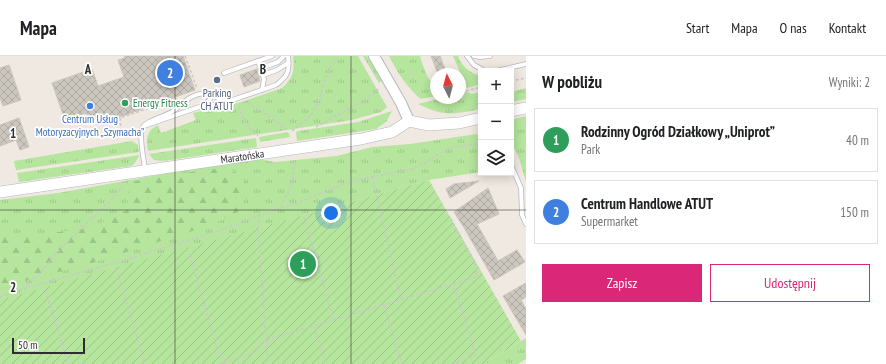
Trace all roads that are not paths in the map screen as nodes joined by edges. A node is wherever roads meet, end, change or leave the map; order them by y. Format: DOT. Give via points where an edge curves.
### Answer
graph roads {
  1 [pos="272,56"];
  2 [pos="284,56"];
  3 [pos="288,56"];
  4 [pos="374,56"];
  5 [pos="467,56"];
  6 [pos="474,56"];
  7 [pos="490,56"];
  8 [pos="258,61"];
  9 [pos="288,63"];
  10 [pos="526,64"];
  11 [pos="261,68"];
  12 [pos="480,68"];
  13 [pos="509,68"];
  14 [pos="224,73"];
  15 [pos="263,75"];
  16 [pos="262,90"];
  17 [pos="211,93"];
  18 [pos="226,101"];
  19 [pos="205,105"];
  20 [pos="526,108"];
  21 [pos="514,110"];
  22 [pos="478,119"];
  23 [pos="409,121"];
  24 [pos="144,126"];
  25 [pos="146,170"];
  26 [pos="514,172"];
  27 [pos="0,192"];
  28 [pos="526,224"];
  1 -- 8 [label="lane"];
  2 -- 11 [label="lane" via="278,62"];
  3 -- 9 [label="lane"];
  4 -- 23 [label="street"];
  5 -- 12 [label="lane"];
  6 -- 7 [label="lane"];
  8 -- 11 [label="lane"];
  8 -- 14 [label="lane"];
  9 -- 15 [label="lane"];
  9 -- 16 [label="lane" via="288,71 284,78 276,85"];
  10 -- 13 [label="lane"];
  11 -- 15 [label="lane"];
  15 -- 16 [label="lane"];
  16 -- 18 [label="lane"];
  17 -- 18 [label="lane"];
  17 -- 19 [label="lane"];
  17 -- 24 [label="lane" via="205,92 188,98 173,112"];
  18 -- 19 [label="lane" via="218,105"];
  19 -- 24 [label="lane"];
  20 -- 21 [label="main road"];
  22 -- 23 [label="main road" via="429,125"];
  23 -- 25 [label="main road, Maratońska" via="392,132 361,139"];
  24 -- 25 [label="lane" via="141,133"];
  25 -- 27 [label="main road, Maratońska"];
  26 -- 28 [label="lane" via="521,188 522,215"];
}
